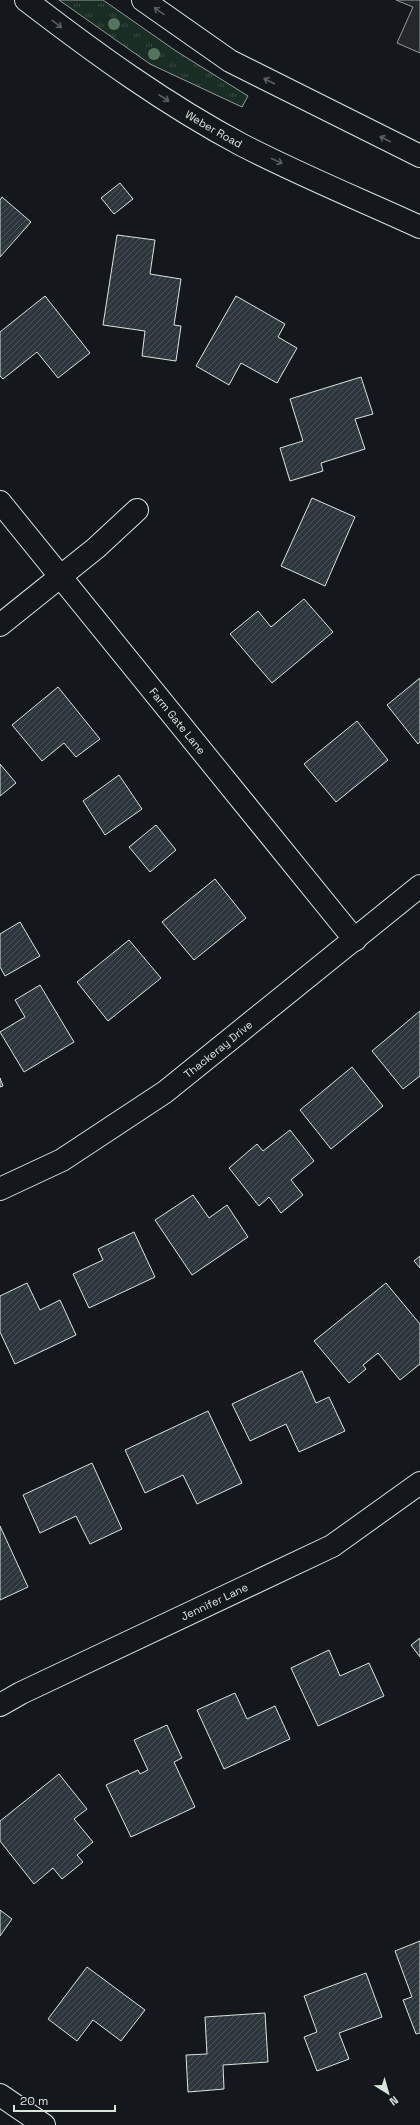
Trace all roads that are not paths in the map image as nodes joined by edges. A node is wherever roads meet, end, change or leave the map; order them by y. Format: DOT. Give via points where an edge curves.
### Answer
graph roads {
  1 [pos="26,0"];
  2 [pos="143,0"];
  3 [pos="420,156"];
  4 [pos="420,227"];
  5 [pos="0,502"];
  6 [pos="136,510"];
  7 [pos="60,577"];
  8 [pos="0,625"];
  9 [pos="420,886"];
  10 [pos="354,940"];
  11 [pos="0,1189"];
  12 [pos="420,1483"];
  13 [pos="0,1705"];
  14 [pos="0,2095"];
  15 [pos="44,2125"];
  1 -- 4 [label="street, Weber Road, one-way" via="93,52 175,106 242,145"];
  3 -- 2 [label="street, one-way" via="230,61"];
  5 -- 7 [label="street, Farm Gate Lane"];
  6 -- 7 [label="street" via="96,548"];
  7 -- 8 [label="street"];
  7 -- 10 [label="street, Farm Gate Lane"];
  9 -- 10 [label="street, Thackeray Drive"];
  10 -- 11 [label="street, Thackeray Drive" via="165,1092 62,1160"];
  12 -- 13 [label="street, Jennifer Lane" via="332,1546"];
  14 -- 15 [label="street"];
}
